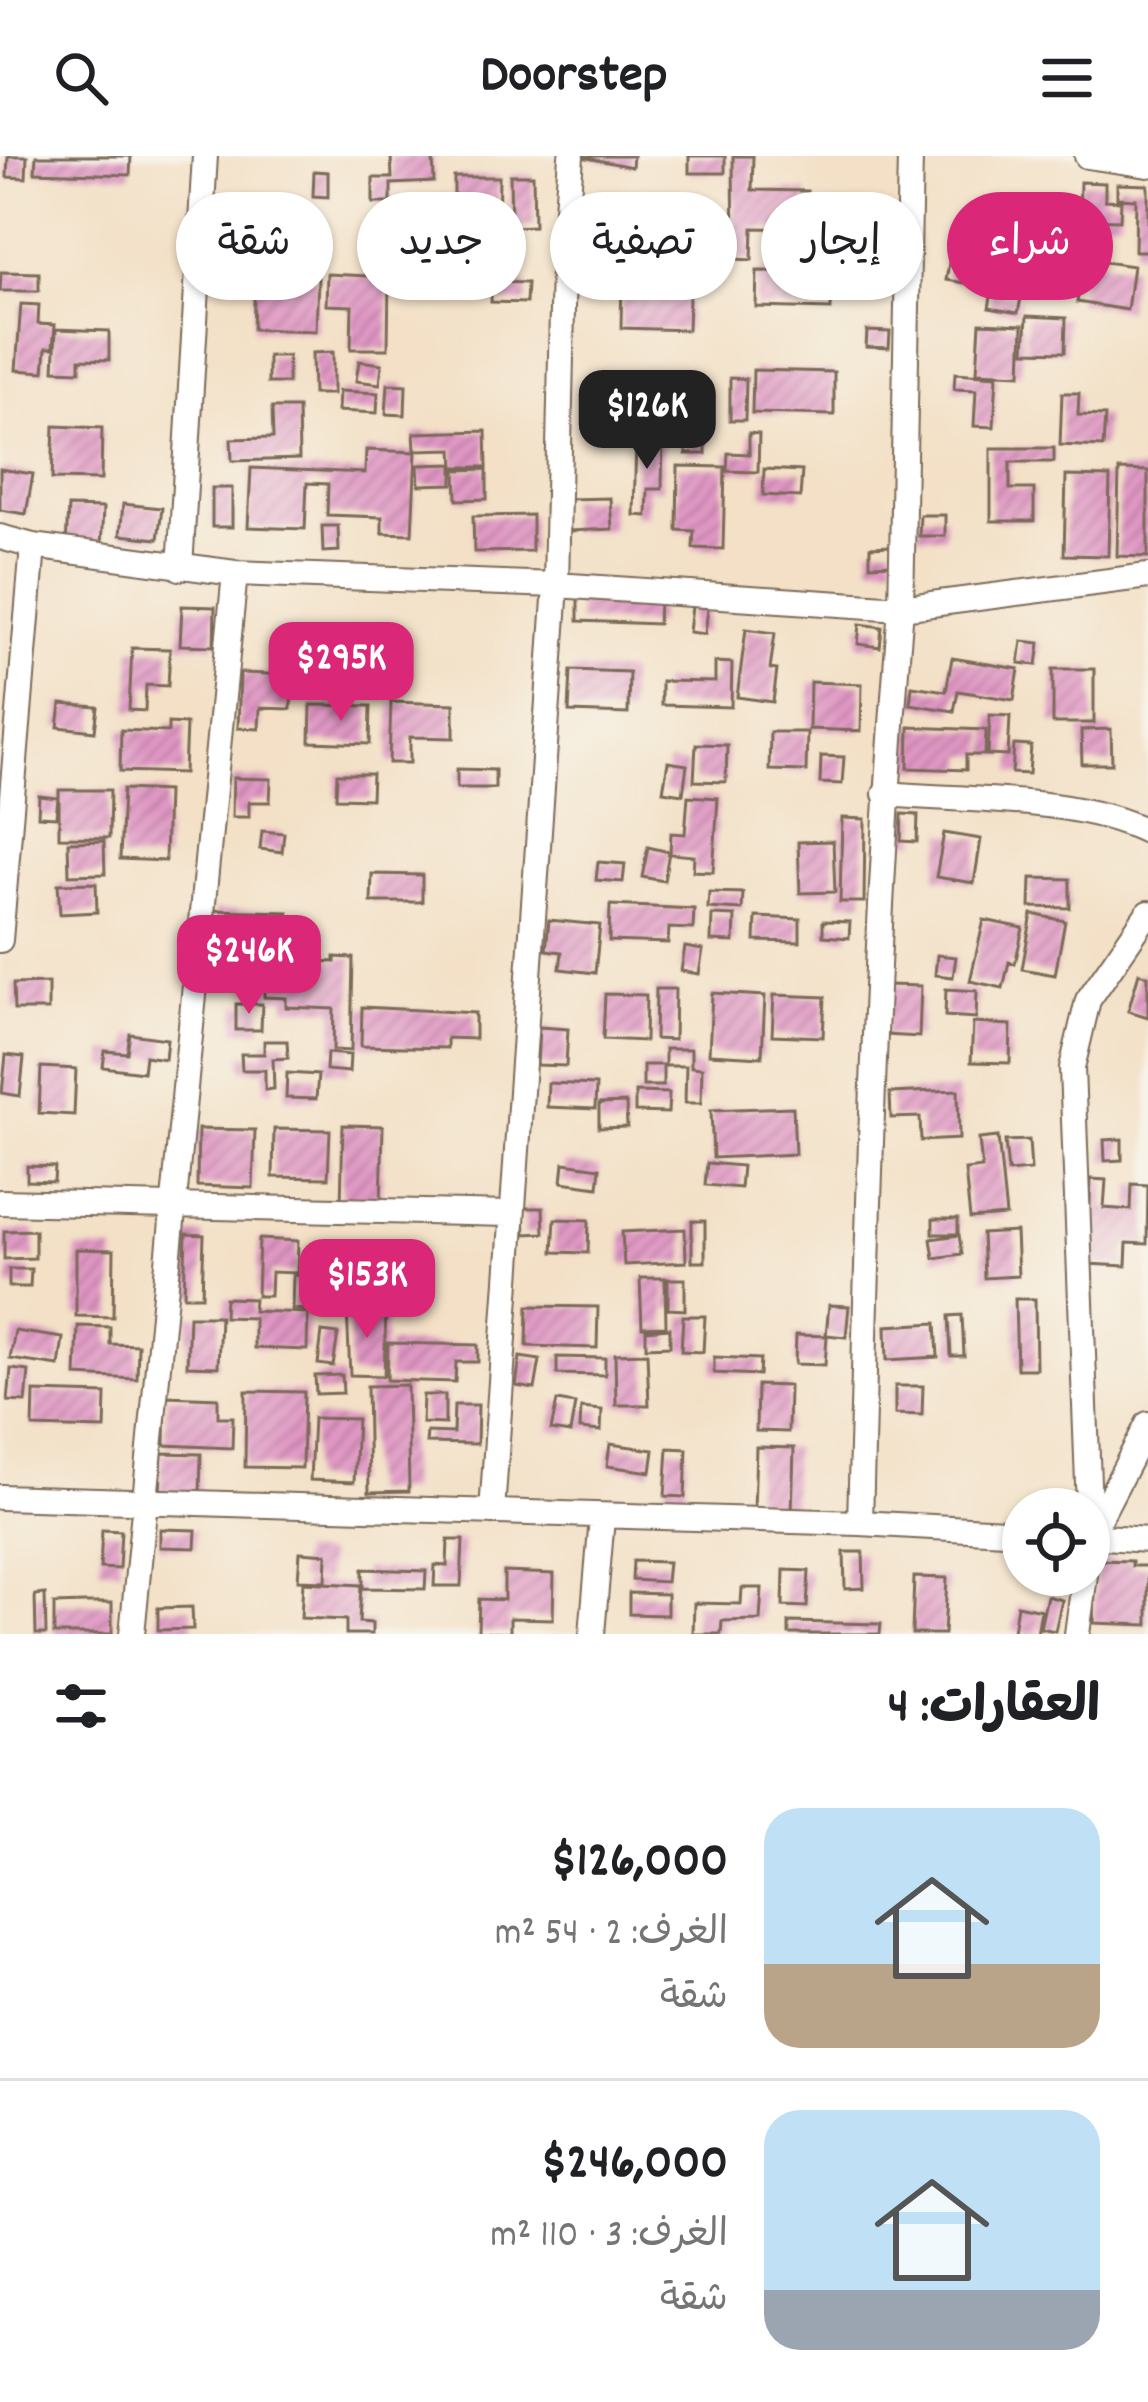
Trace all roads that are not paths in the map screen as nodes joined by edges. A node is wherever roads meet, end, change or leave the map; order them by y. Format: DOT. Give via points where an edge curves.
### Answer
graph roads {
  1 [pos="205,156"];
  2 [pos="571,156"];
  3 [pos="910,156"];
  4 [pos="1087,156"];
  5 [pos="1148,165"];
  6 [pos="0,537"];
  7 [pos="32,546"];
  8 [pos="181,568"];
  9 [pos="235,573"];
  10 [pos="1148,576"];
  11 [pos="556,585"];
  12 [pos="901,608"];
  13 [pos="885,794"];
  14 [pos="1148,832"];
  15 [pos="1148,913"];
  16 [pos="0,940"];
  17 [pos="0,1202"];
  18 [pos="174,1206"];
  19 [pos="510,1214"];
  20 [pos="1148,1424"];
  21 [pos="1088,1488"];
  22 [pos="0,1497"];
  23 [pos="1110,1497"];
  24 [pos="145,1501"];
  25 [pos="492,1512"];
  26 [pos="602,1518"];
  27 [pos="860,1523"];
  28 [pos="1002,1531"];
  29 [pos="1110,1539"];
  30 [pos="1148,1540"];
  31 [pos="1082,1596"];
  32 [pos="131,1634"];
  33 [pos="592,1634"];
  34 [pos="1077,1634"];
  1 -- 8 [label="street"];
  2 -- 11 [label="street"];
  3 -- 12 [label="street"];
  4 -- 5 [label="street"];
  6 -- 7 [label="street"];
  7 -- 8 [label="street"];
  7 -- 16 [label="street"];
  8 -- 9 [label="street"];
  9 -- 11 [label="street"];
  9 -- 18 [label="street"];
  10 -- 12 [label="street"];
  11 -- 12 [label="street"];
  11 -- 19 [label="street"];
  12 -- 13 [label="street"];
  13 -- 14 [label="street" via="1047,807"];
  13 -- 27 [label="street"];
  15 -- 21 [label="street" via="1088,1000 1072,1068"];
  17 -- 18 [label="street"];
  18 -- 19 [label="street"];
  18 -- 24 [label="street"];
  19 -- 25 [label="street"];
  20 -- 23 [label="street"];
  22 -- 24 [label="street"];
  24 -- 25 [label="street"];
  24 -- 32 [label="street"];
  25 -- 26 [label="street"];
  26 -- 27 [label="street"];
  26 -- 33 [label="street"];
  27 -- 28 [label="street"];
  29 -- 30 [label="street"];
  31 -- 34 [label="street"];
}
